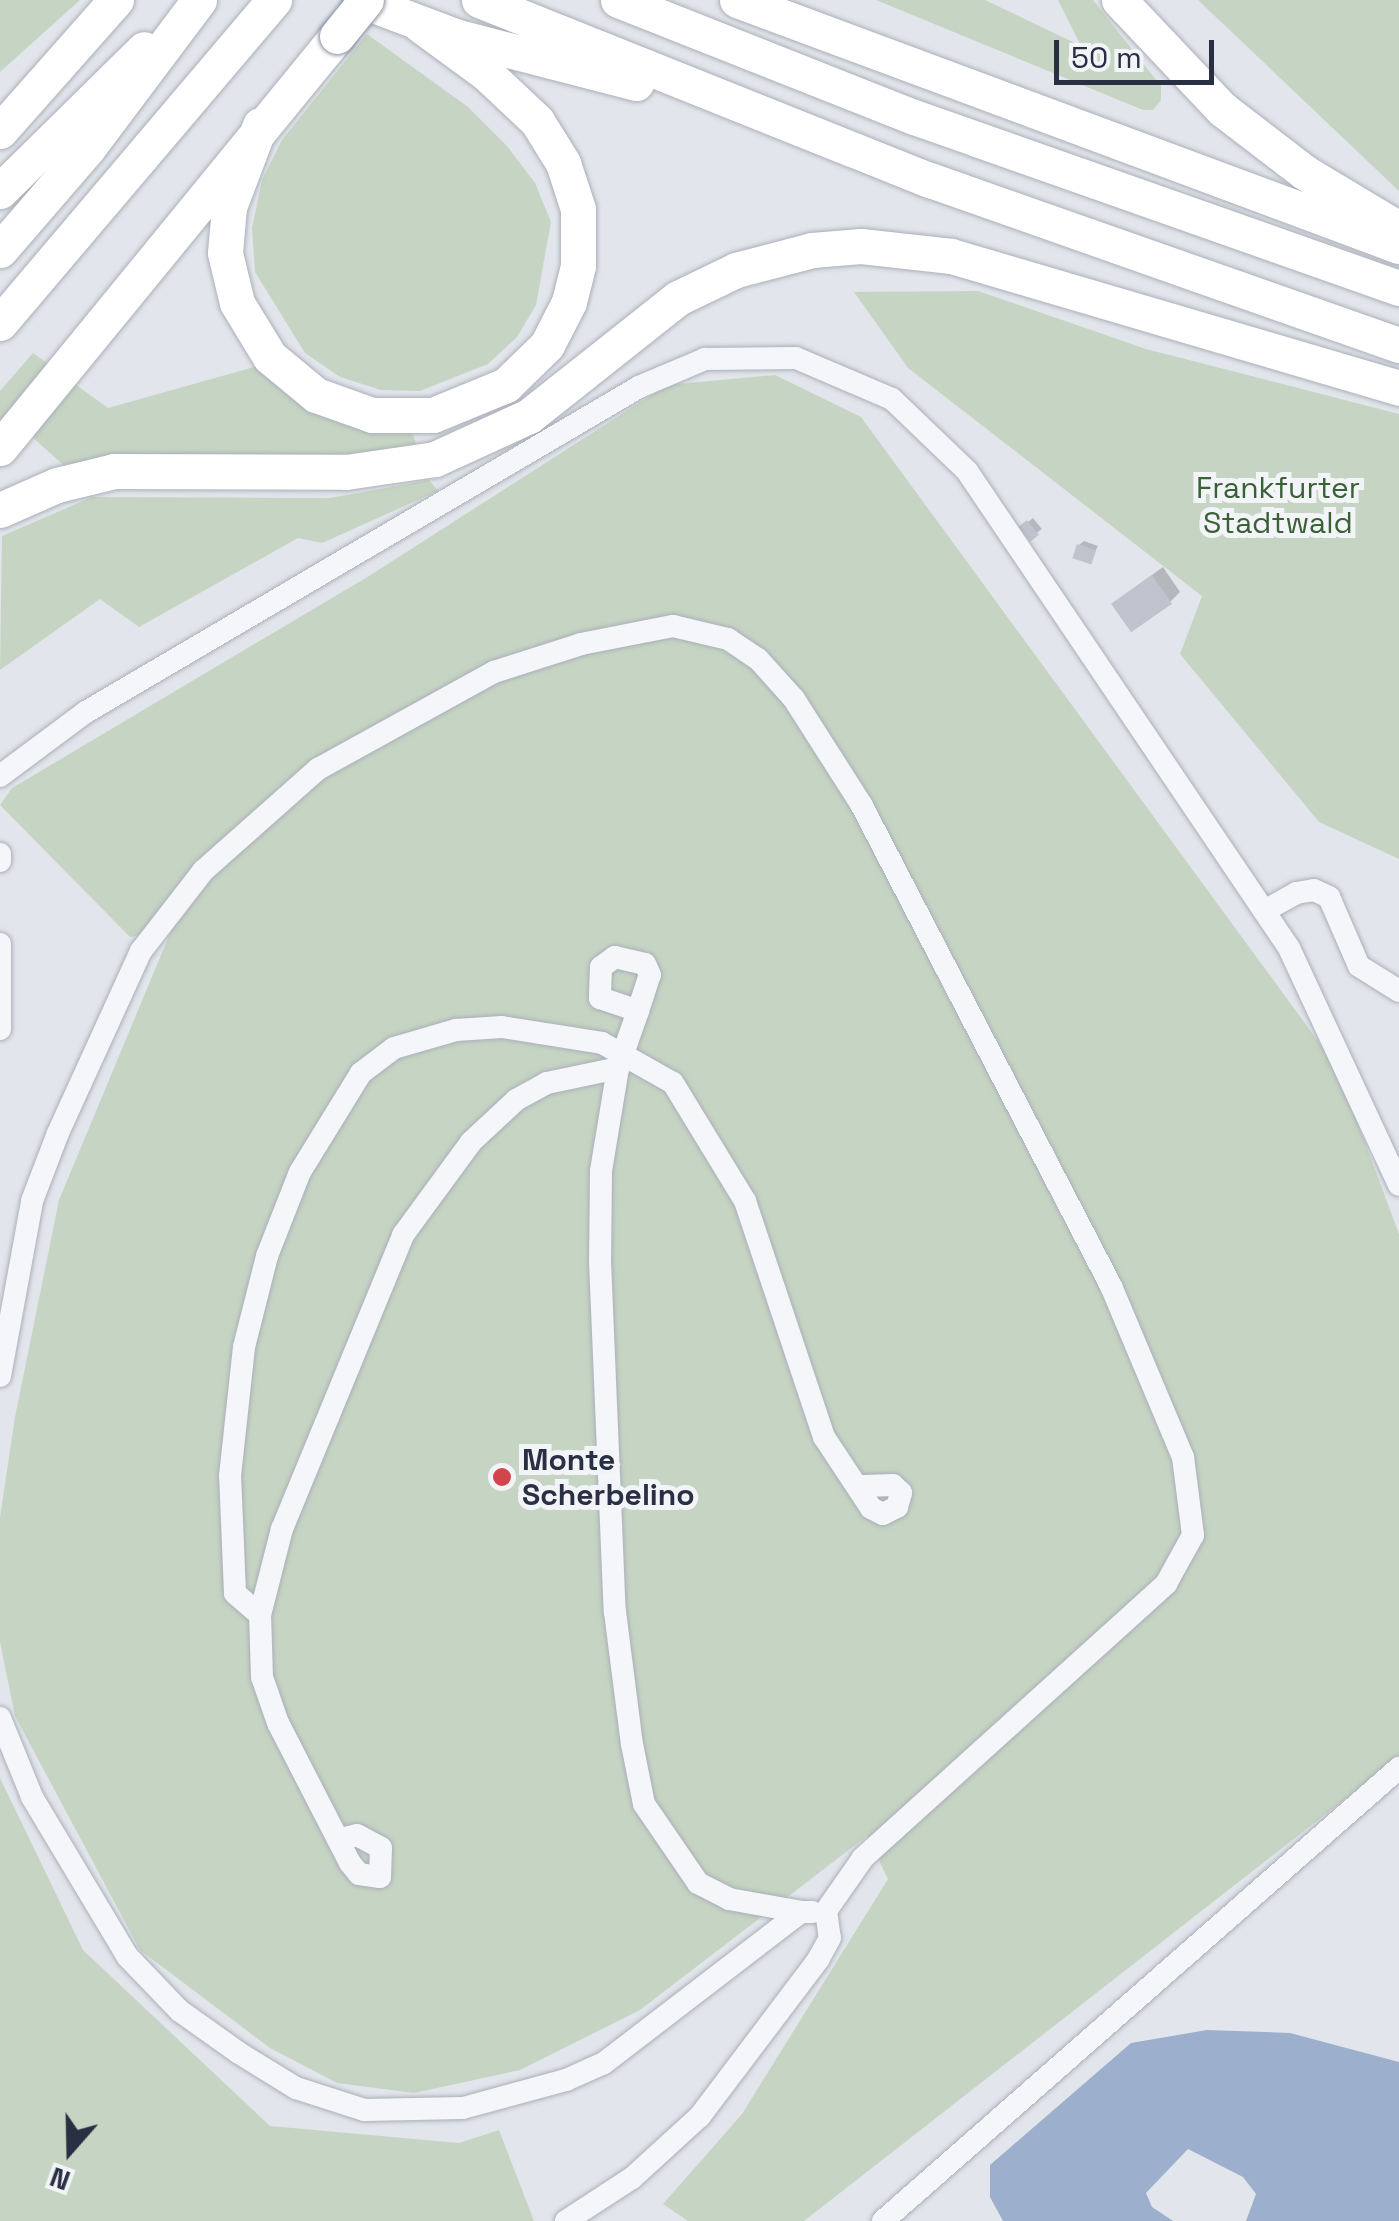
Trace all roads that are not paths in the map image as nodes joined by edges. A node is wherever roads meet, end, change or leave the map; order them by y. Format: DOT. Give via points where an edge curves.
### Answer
graph roads {
  1 [pos="116,0"];
  2 [pos="197,0"];
  3 [pos="363,0"];
  4 [pos="479,0"];
  5 [pos="618,0"];
  6 [pos="736,0"];
  7 [pos="1119,0"];
  8 [pos="271,3"];
  9 [pos="420,26"];
  10 [pos="772,119"];
  11 [pos="260,125"];
  12 [pos="3,127"];
  13 [pos="0,191"];
  14 [pos="1399,227"];
  15 [pos="1399,246"];
  16 [pos="0,250"];
  17 [pos="1399,288"];
  18 [pos="0,323"];
  19 [pos="1399,346"];
  20 [pos="1399,388"];
  21 [pos="0,448"];
  22 [pos="0,510"];
  23 [pos="0,776"];
  24 [pos="1264,912"];
  25 [pos="0,944"];
  26 [pos="1399,991"];
  27 [pos="638,1011"];
  28 [pos="0,1029"];
  29 [pos="620,1062"];
  30 [pos="1399,1185"];
  31 [pos="0,1376"];
  32 [pos="858,1486"];
  33 [pos="260,1615"];
  34 [pos="0,1718"];
  35 [pos="1399,1768"];
  36 [pos="340,1839"];
  37 [pos="826,1911"];
  38 [pos="801,1912"];
  39 [pos="566,2221"];
  40 [pos="883,2221"];
  1 -- 12 [label="highway"];
  2 -- 13 [label="highway"];
  2 -- 16 [label="highway" via="88,148"];
  3 -- 9 [label="highway"];
  3 -- 11 [label="highway, bridge"];
  4 -- 10 [label="highway"];
  5 -- 17 [label="highway" via="950,131"];
  6 -- 15 [label="highway"];
  7 -- 14 [label="highway" via="1222,110 1320,184"];
  8 -- 18 [label="highway"];
  9 -- 10 [label="highway"];
  9 -- 11 [label="highway" via="538,122 563,163 578,209 578,266 559,324 520,373 484,398 433,416 358,412 294,380 258,343 229,278 225,228"];
  10 -- 19 [label="highway"];
  11 -- 21 [label="highway"];
  20 -- 22 [label="highway" via="968,260 837,248 786,254 704,284 621,338 528,416 435,460 346,472 114,471 56,485"];
  23 -- 24 [label="lane" via="86,712 640,387 705,359 762,354 796,358 865,383 942,442"];
  24 -- 26 [label="lane" via="1314,890 1329,898 1359,966"];
  24 -- 30 [label="lane" via="1289,948"];
  25 -- 28 [label="lane"];
  27 -- 29 [label="lane"];
  29 -- 32 [label="lane" via="673,1083 728,1171 824,1437"];
  29 -- 33 [label="lane" via="547,1083 516,1100 471,1142 403,1235 314,1440"];
  29 -- 33 [label="lane" via="570,1036 456,1030 394,1048 362,1074 331,1116 267,1256 244,1347 230,1476 230,1570 235,1593"];
  29 -- 38 [label="lane" via="601,1170 604,1416 615,1612 644,1804 698,1884 729,1899"];
  31 -- 37 [label="lane" via="32,1201 58,1133 142,951 202,871 318,769 494,672 581,644 673,626 728,639 758,658 794,699 861,804 1111,1286 1183,1457 1193,1500 1193,1535 1166,1584 862,1858"];
  33 -- 36 [label="lane" via="262,1676 278,1722"];
  34 -- 38 [label="lane" via="32,1798 127,1956 180,2011 238,2053 296,2088 364,2110 464,2108 604,2063"];
  35 -- 40 [label="lane"];
  37 -- 38 [label="lane"];
  37 -- 39 [label="lane" via="830,1938 818,1960 700,2116 632,2178"];
}
